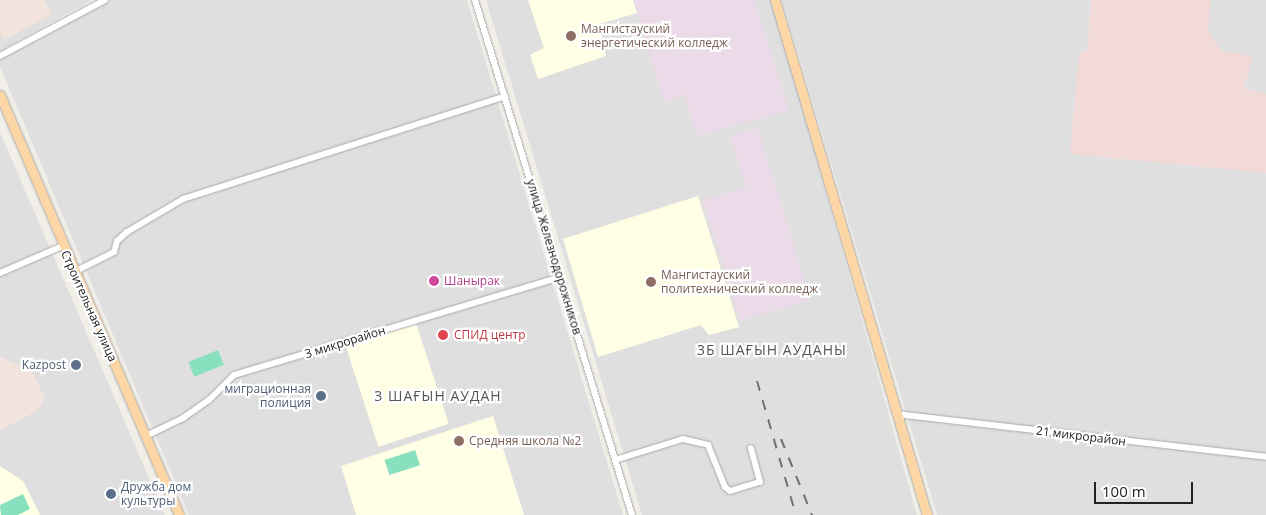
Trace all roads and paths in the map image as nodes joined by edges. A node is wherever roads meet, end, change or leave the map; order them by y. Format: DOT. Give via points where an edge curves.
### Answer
graph roads {
  1 [pos="105,0"];
  2 [pos="475,0"];
  3 [pos="775,0"];
  4 [pos="0,56"];
  5 [pos="0,95"];
  6 [pos="505,96"];
  7 [pos="62,246"];
  8 [pos="74,272"];
  9 [pos="0,274"];
  10 [pos="560,278"];
  11 [pos="897,414"];
  12 [pos="146,436"];
  13 [pos="751,448"];
  14 [pos="1266,457"];
  15 [pos="615,460"];
  16 [pos="179,515"];
  17 [pos="632,515"];
  18 [pos="927,515"];
  1 -- 4 [label="street"];
  2 -- 6 [label="street, улица Железнодорожников"];
  3 -- 11 [label="main road"];
  5 -- 7 [label="main road, Строительная улица"];
  6 -- 8 [label="street" via="183,199 126,232 117,240 114,252"];
  6 -- 10 [label="street, улица Железнодорожников"];
  7 -- 8 [label="main road, Строительная улица"];
  7 -- 9 [label="street"];
  8 -- 12 [label="main road, Строительная улица"];
  10 -- 12 [label="street, 3 микрорайон" via="234,375 202,405"];
  10 -- 15 [label="street, улица Железнодорожников"];
  11 -- 14 [label="street, 21 микрорайон"];
  11 -- 18 [label="main road"];
  12 -- 16 [label="main road, Строительная улица"];
  13 -- 15 [label="street" via="760,482 730,491 725,487 708,444 683,439"];
  15 -- 17 [label="street, улица Железнодорожников"];
}
